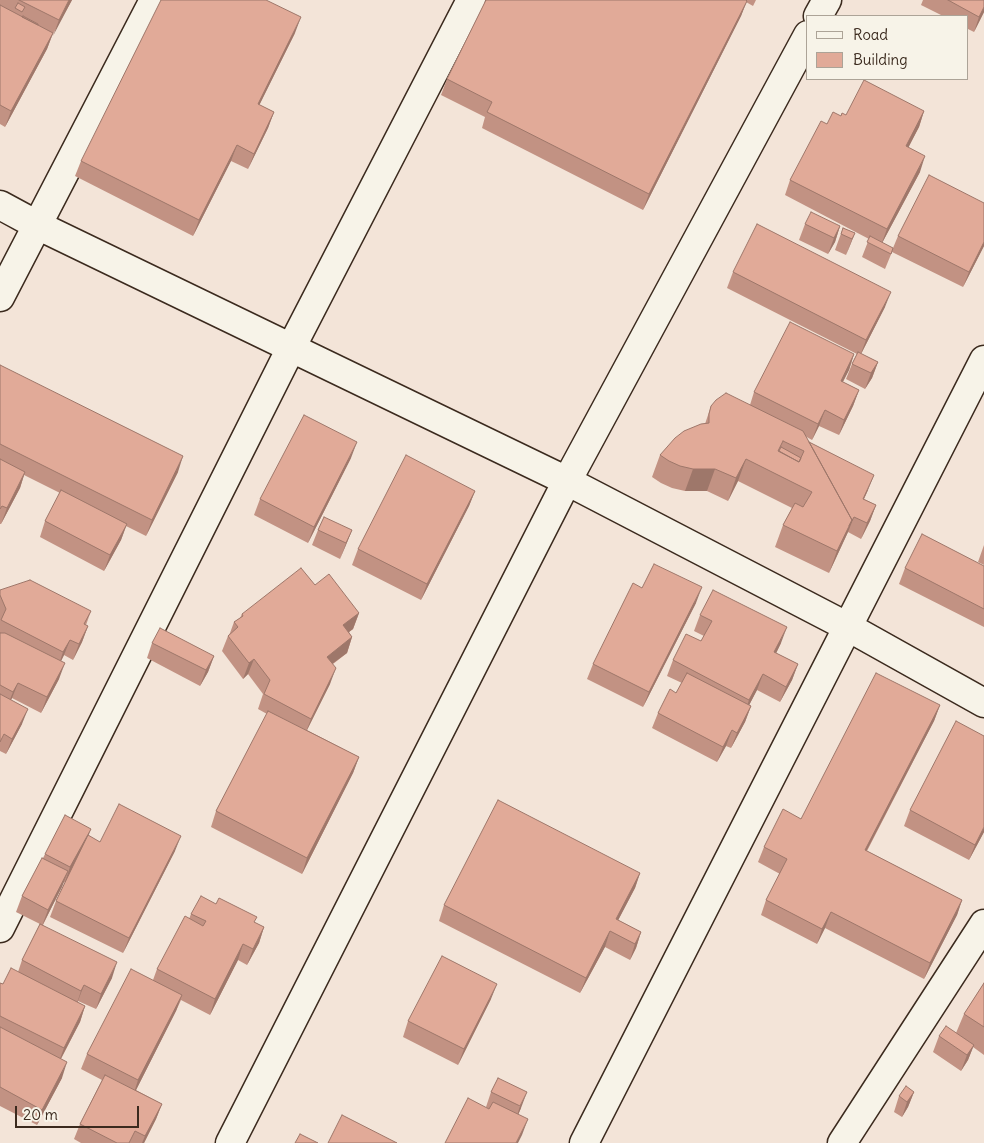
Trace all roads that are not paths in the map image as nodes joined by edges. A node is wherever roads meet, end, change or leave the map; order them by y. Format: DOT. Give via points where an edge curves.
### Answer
graph roads {
  1 [pos="154,0"];
  2 [pos="471,0"];
  3 [pos="827,0"];
  4 [pos="819,15"];
  5 [pos="806,39"];
  6 [pos="0,205"];
  7 [pos="37,225"];
  8 [pos="0,297"];
  9 [pos="291,348"];
  10 [pos="984,360"];
  11 [pos="567,481"];
  12 [pos="848,627"];
  13 [pos="984,703"];
  14 [pos="984,924"];
  15 [pos="0,928"];
  16 [pos="230,1143"];
  17 [pos="584,1143"];
  18 [pos="842,1143"];
  1 -- 7 [label="street"];
  2 -- 9 [label="street"];
  3 -- 4 [label="street"];
  5 -- 11 [label="street"];
  6 -- 7 [label="street"];
  7 -- 8 [label="street"];
  7 -- 9 [label="street"];
  9 -- 11 [label="street"];
  9 -- 15 [label="street"];
  10 -- 12 [label="street"];
  11 -- 12 [label="street"];
  11 -- 16 [label="street"];
  12 -- 13 [label="street"];
  12 -- 17 [label="street"];
  14 -- 18 [label="street"];
}
